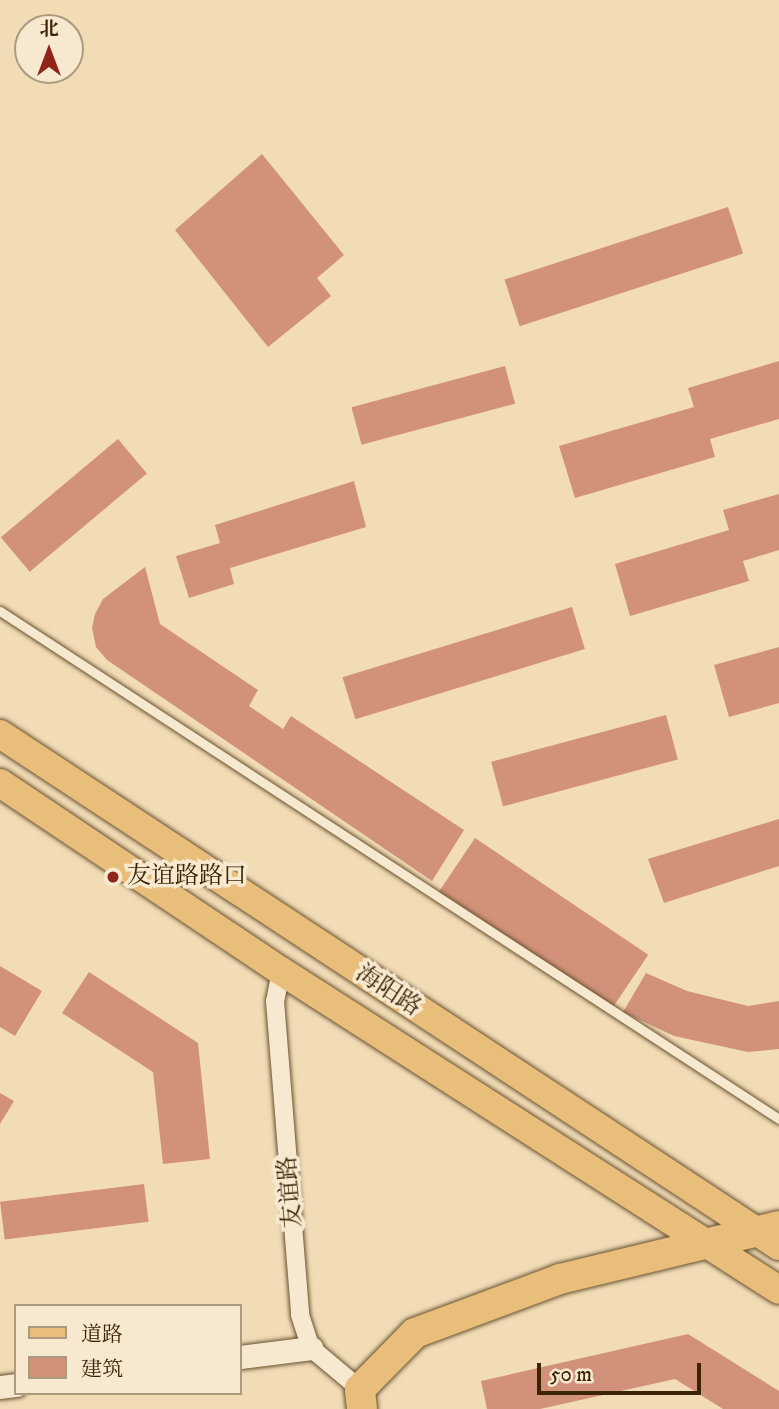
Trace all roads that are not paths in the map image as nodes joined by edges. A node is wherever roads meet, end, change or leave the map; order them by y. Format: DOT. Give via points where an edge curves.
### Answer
graph roads {
  1 [pos="0,611"];
  2 [pos="0,734"];
  3 [pos="0,783"];
  4 [pos="281,971"];
  5 [pos="779,1119"];
  6 [pos="772,1234"];
  7 [pos="711,1244"];
  8 [pos="779,1290"];
  9 [pos="311,1348"];
  10 [pos="242,1357"];
  11 [pos="361,1399"];
  1 -- 5 [label="lane"];
  2 -- 6 [label="main road, 海阳路"];
  3 -- 4 [label="main road, 海阳路"];
  4 -- 7 [label="main road, 海阳路"];
  4 -- 9 [label="street, 友谊路" via="276,1015 300,1315"];
  6 -- 7 [label="highway"];
  7 -- 8 [label="main road, 海阳路"];
  7 -- 11 [label="highway" via="560,1279 415,1333"];
  9 -- 10 [label="street"];
  9 -- 11 [label="street"];
}
